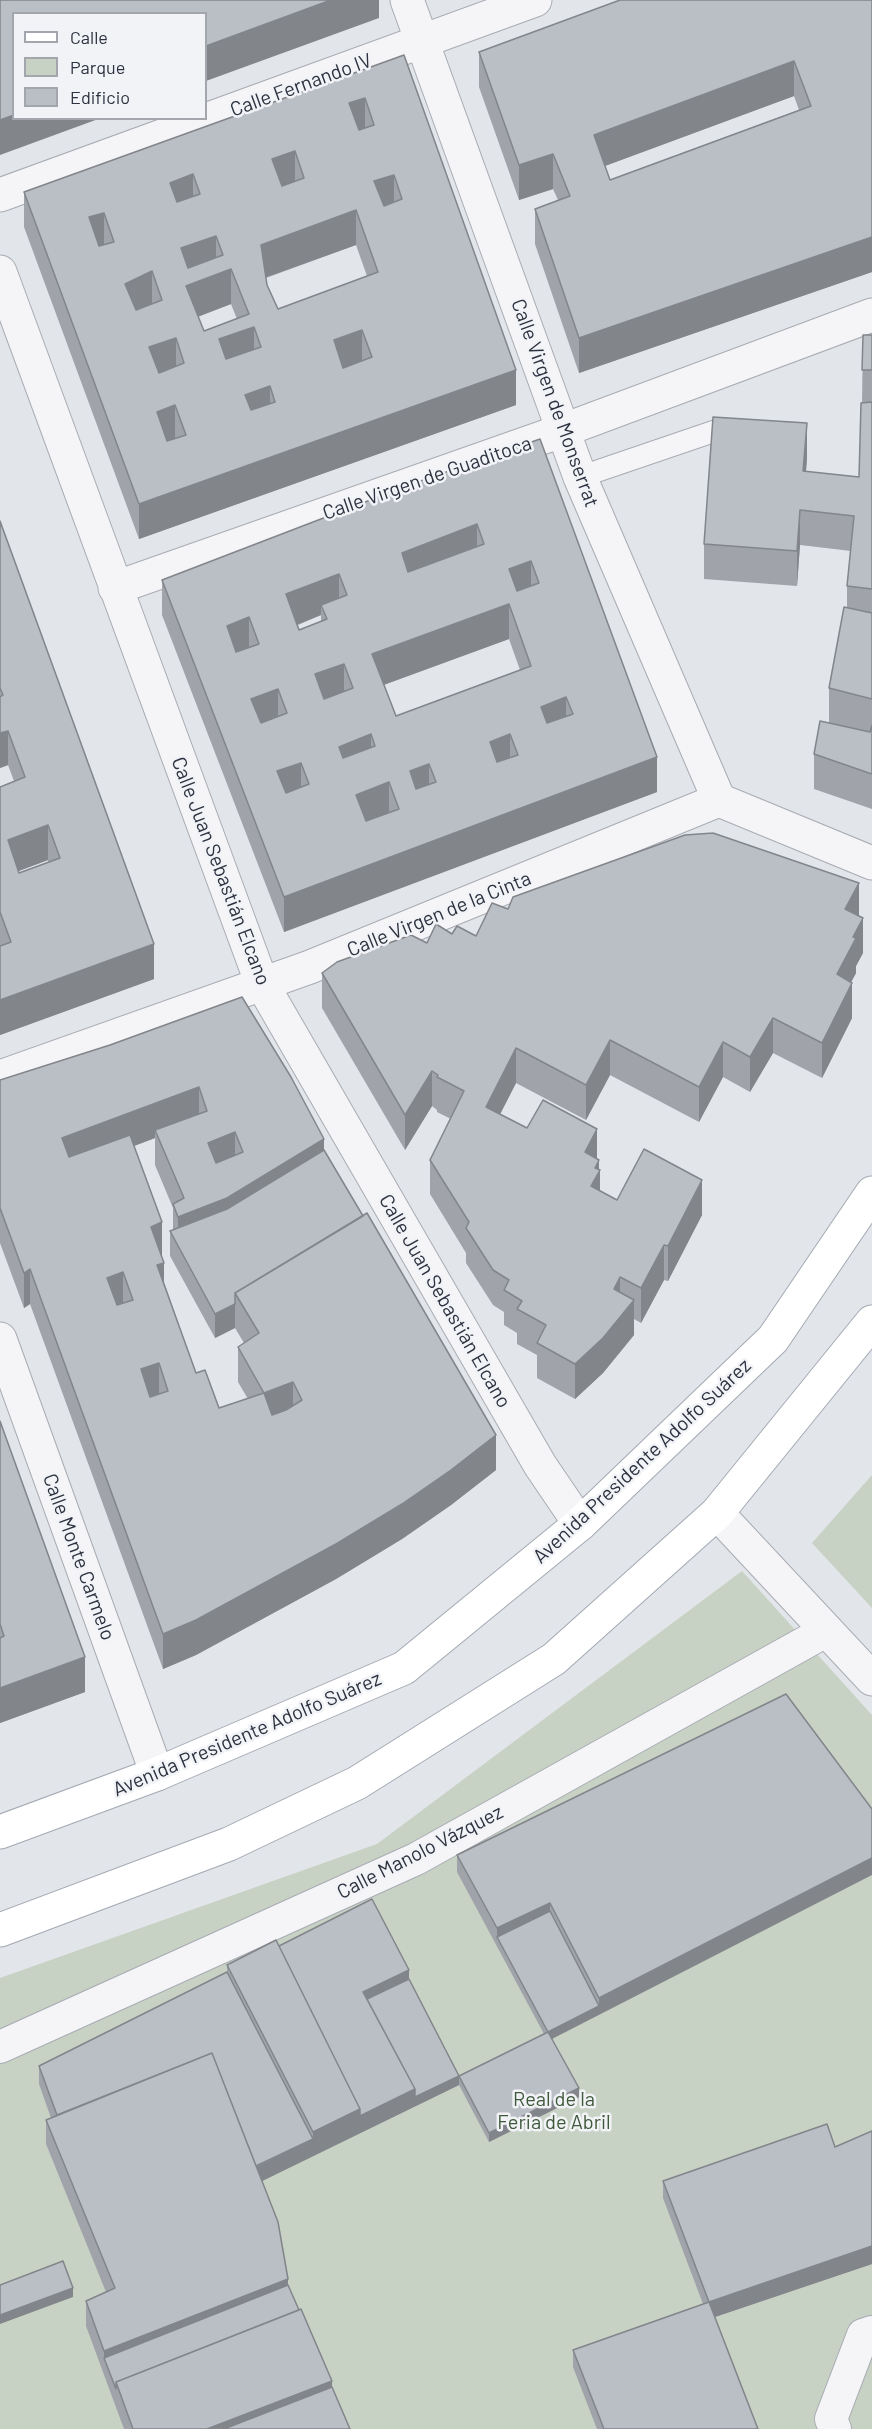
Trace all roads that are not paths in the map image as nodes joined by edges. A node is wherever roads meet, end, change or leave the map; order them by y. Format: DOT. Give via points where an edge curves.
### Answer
graph roads {
  1 [pos="407,0"];
  2 [pos="535,0"];
  3 [pos="422,41"];
  4 [pos="207,119"];
  5 [pos="206,120"];
  6 [pos="0,195"];
  7 [pos="0,272"];
  8 [pos="872,315"];
  9 [pos="564,430"];
  10 [pos="715,431"];
  11 [pos="580,477"];
  12 [pos="116,588"];
  13 [pos="719,800"];
  14 [pos="872,864"];
  15 [pos="262,984"];
  16 [pos="0,1077"];
  17 [pos="872,1193"];
  18 [pos="872,1322"];
  19 [pos="0,1339"];
  20 [pos="717,1513"];
  21 [pos="580,1524"];
  22 [pos="826,1630"];
  23 [pos="872,1679"];
  24 [pos="157,1774"];
  25 [pos="0,1832"];
  26 [pos="0,1930"];
  27 [pos="0,2047"];
  28 [pos="872,2332"];
  29 [pos="835,2429"];
  1 -- 3 [label="street, Calle Virgen de Monserrat"];
  2 -- 3 [label="street, Calle Fernando IV"];
  3 -- 4 [label="street, Calle Fernando IV"];
  3 -- 9 [label="street, Calle Virgen de Monserrat"];
  5 -- 6 [label="street, Calle Fernando IV"];
  7 -- 12 [label="street, Calle Juan Sebastián Elcano"];
  8 -- 9 [label="street, Calle Virgen de Guaditoca"];
  9 -- 11 [label="street, Calle Virgen de Monserrat"];
  9 -- 12 [label="street, Calle Virgen de Guaditoca"];
  10 -- 11 [label="lane"];
  11 -- 13 [label="street, Calle Virgen de Monserrat"];
  12 -- 15 [label="street, Calle Juan Sebastián Elcano"];
  13 -- 14 [label="street"];
  13 -- 15 [label="street, Calle Virgen de la Cinta"];
  15 -- 16 [label="street, Calle Virgen de la Cinta"];
  15 -- 21 [label="street, Calle Juan Sebastián Elcano" via="540,1465"];
  17 -- 21 [label="main road, Avenida Presidente Adolfo Suárez" via="773,1339"];
  18 -- 20 [label="main road"];
  19 -- 24 [label="street, Calle Monte Carmelo"];
  20 -- 22 [label="street"];
  20 -- 26 [label="main road" via="554,1659 357,1783 229,1844"];
  21 -- 24 [label="main road, Avenida Presidente Adolfo Suárez" via="404,1668"];
  22 -- 23 [label="street"];
  22 -- 27 [label="street, Calle Manolo Vázquez" via="416,1859"];
  24 -- 25 [label="main road, Avenida Presidente Adolfo Suárez"];
  28 -- 29 [label="street" via="863,2335 859,2345 831,2419"];
}
